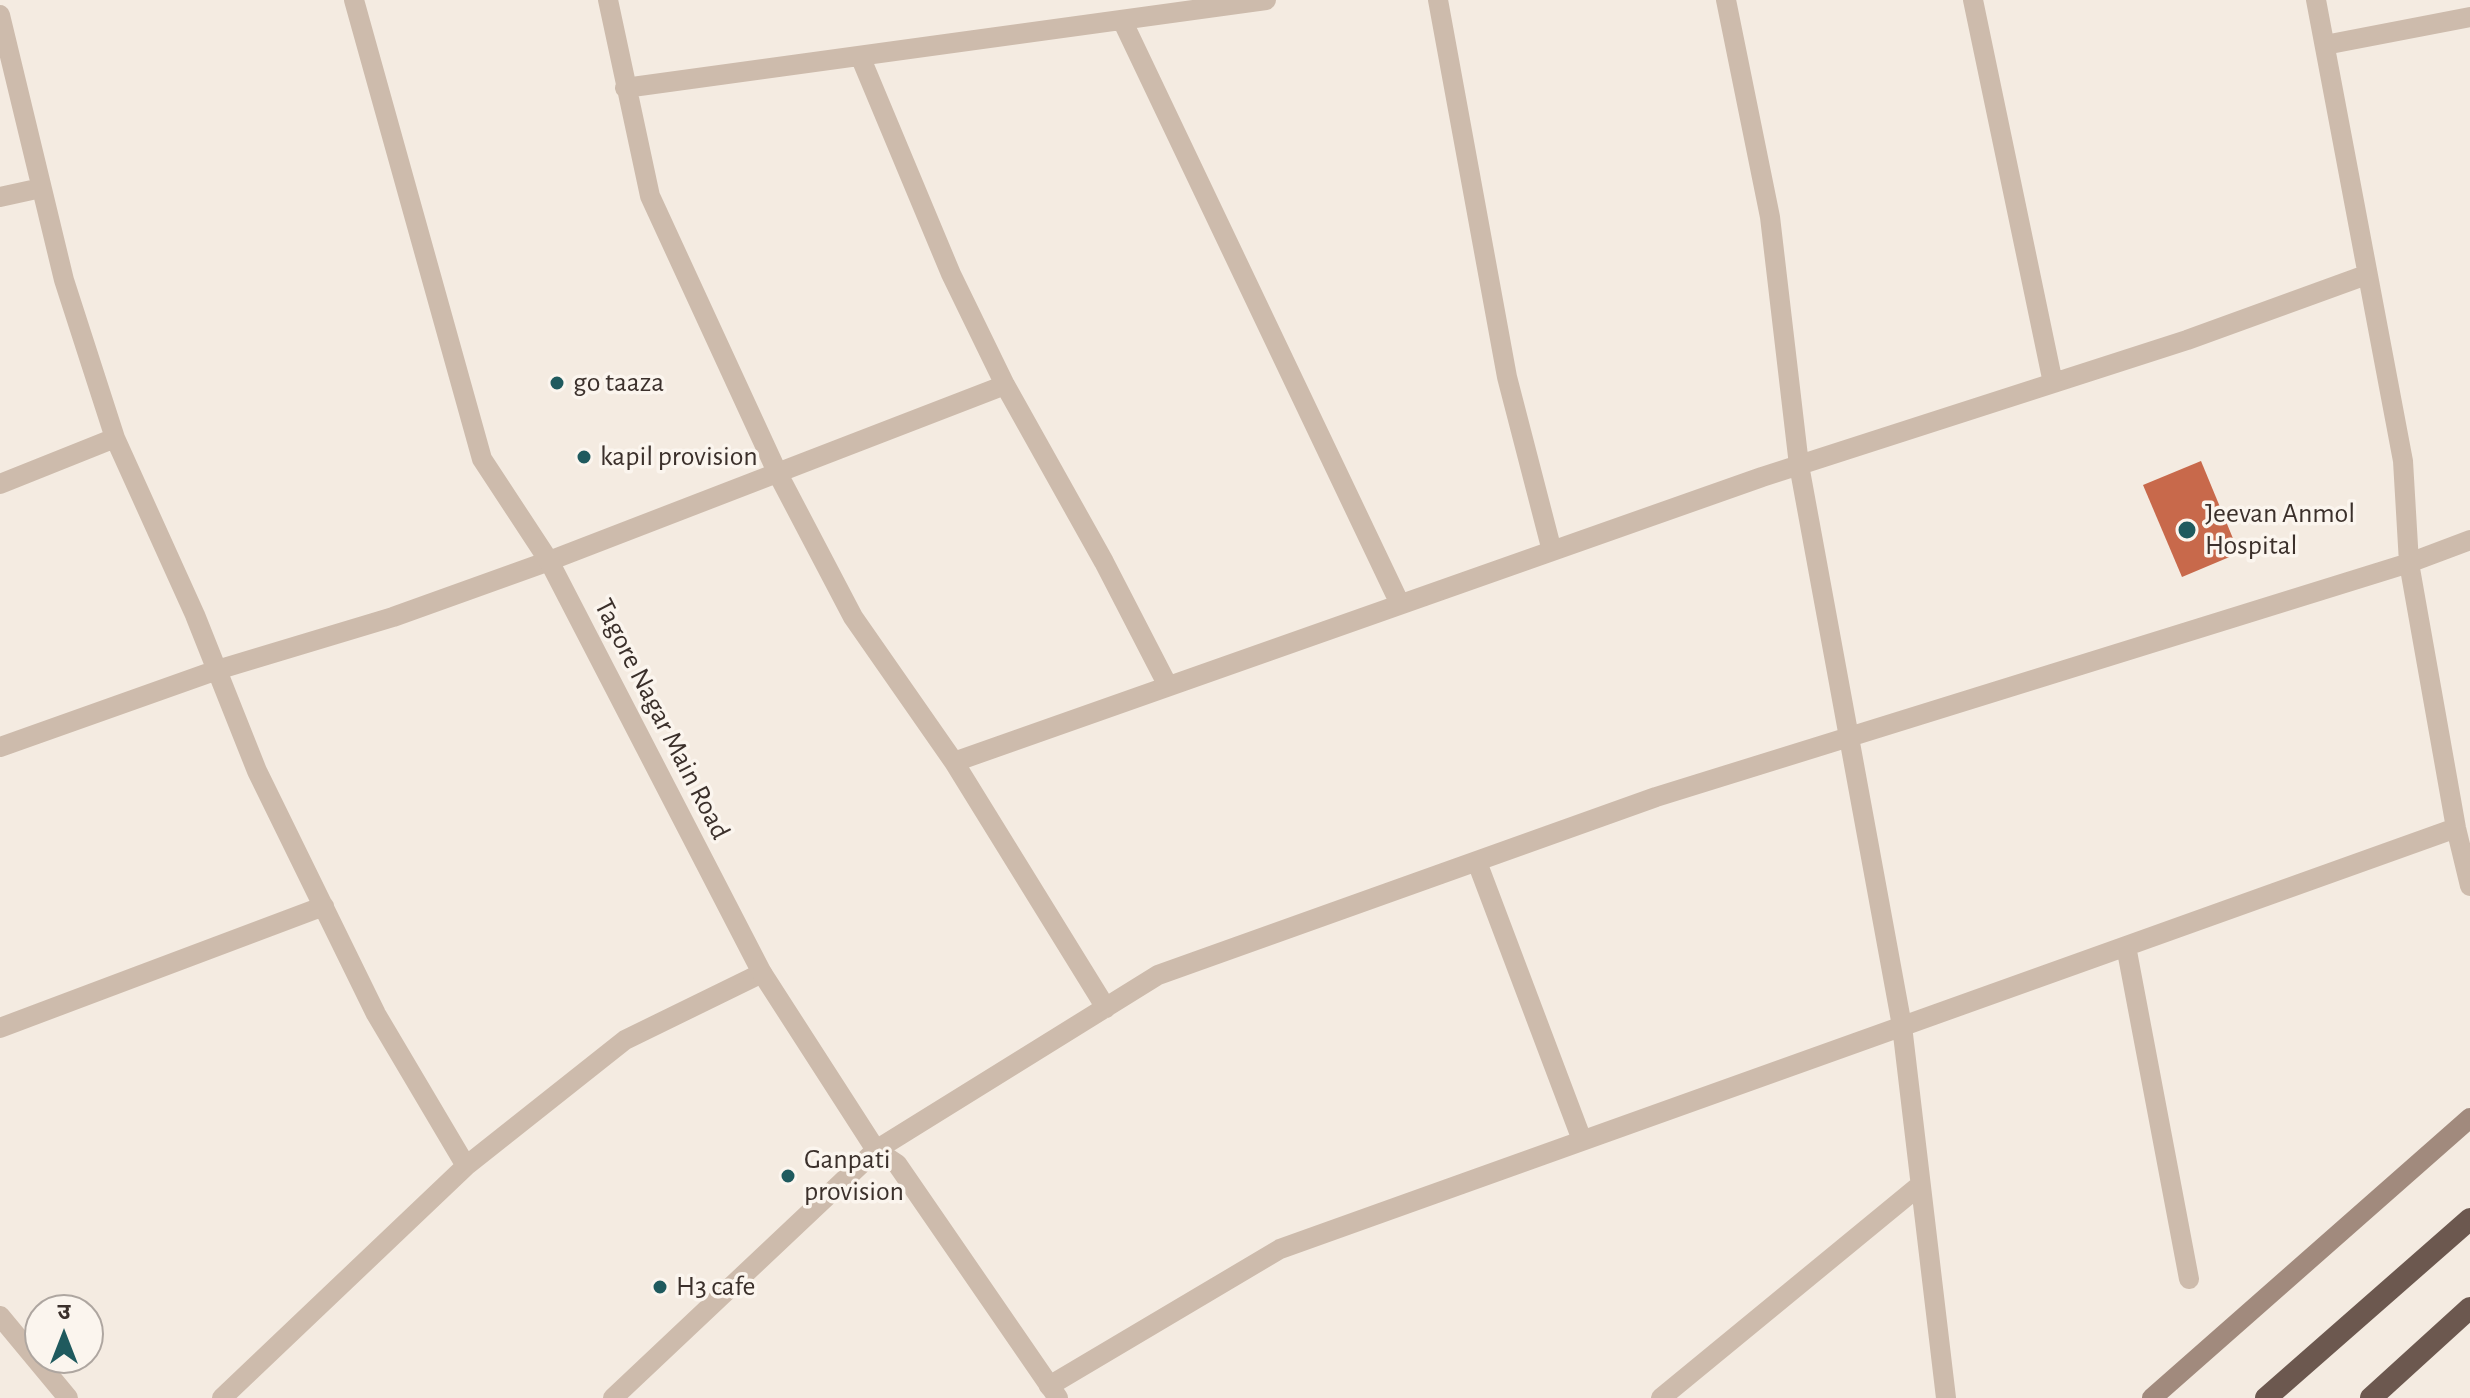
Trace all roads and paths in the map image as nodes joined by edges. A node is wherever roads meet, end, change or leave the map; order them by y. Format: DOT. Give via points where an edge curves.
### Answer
graph roads {
  1 [pos="354,0"];
  2 [pos="608,0"];
  3 [pos="1266,0"];
  4 [pos="1438,0"];
  5 [pos="1726,0"];
  6 [pos="1973,0"];
  7 [pos="2316,0"];
  8 [pos="0,15"];
  9 [pos="2470,17"];
  10 [pos="1122,20"];
  11 [pos="2325,45"];
  12 [pos="860,56"];
  13 [pos="625,88"];
  14 [pos="41,188"];
  15 [pos="0,197"];
  16 [pos="2366,275"];
  17 [pos="2053,383"];
  18 [pos="1005,385"];
  19 [pos="115,438"];
  20 [pos="1799,465"];
  21 [pos="778,474"];
  22 [pos="0,484"];
  23 [pos="2470,540"];
  24 [pos="1552,551"];
  25 [pos="549,561"];
  26 [pos="2409,563"];
  27 [pos="1400,604"];
  28 [pos="217,670"];
  29 [pos="1168,686"];
  30 [pos="1850,737"];
  31 [pos="0,747"];
  32 [pos="954,762"];
  33 [pos="2456,828"];
  34 [pos="1477,862"];
  35 [pos="2470,886"];
  36 [pos="324,906"];
  37 [pos="2126,946"];
  38 [pos="762,973"];
  39 [pos="1106,1008"];
  40 [pos="1902,1026"];
  41 [pos="0,1028"];
  42 [pos="2470,1118"];
  43 [pos="1582,1140"];
  44 [pos="876,1150"];
  45 [pos="466,1166"];
  46 [pos="1919,1186"];
  47 [pos="2470,1219"];
  48 [pos="2189,1279"];
  49 [pos="2470,1308"];
  50 [pos="0,1316"];
  51 [pos="1053,1392"];
  52 [pos="624,1394"];
  53 [pos="68,1398"];
  54 [pos="222,1398"];
  55 [pos="1661,1398"];
  56 [pos="1946,1398"];
  57 [pos="2152,1398"];
  58 [pos="2266,1398"];
  59 [pos="2371,1398"];
  1 -- 25 [label="street, Tagore Nagar Main Road" via="482,459"];
  2 -- 13 [label="street"];
  3 -- 10 [label="street"];
  4 -- 24 [label="street" via="1507,377"];
  5 -- 20 [label="street" via="1770,217"];
  6 -- 17 [label="street"];
  7 -- 11 [label="street"];
  8 -- 14 [label="street"];
  9 -- 11 [label="street"];
  10 -- 12 [label="street"];
  10 -- 27 [label="street"];
  11 -- 16 [label="street"];
  12 -- 13 [label="street"];
  12 -- 18 [label="street" via="951,274"];
  13 -- 21 [label="street" via="650,196"];
  14 -- 15 [label="street"];
  14 -- 19 [label="street" via="64,280"];
  16 -- 17 [label="street"];
  16 -- 26 [label="street" via="2403,461"];
  17 -- 20 [label="street"];
  18 -- 21 [label="street"];
  18 -- 29 [label="street"];
  19 -- 22 [label="street"];
  19 -- 28 [label="street"];
  20 -- 24 [label="street"];
  20 -- 30 [label="street"];
  21 -- 25 [label="street"];
  21 -- 32 [label="street" via="853,617"];
  23 -- 26 [label="street"];
  24 -- 27 [label="street"];
  25 -- 28 [label="street" via="393,617"];
  25 -- 38 [label="street, Tagore Nagar Main Road"];
  26 -- 30 [label="street"];
  26 -- 33 [label="street"];
  27 -- 29 [label="street"];
  28 -- 31 [label="street"];
  28 -- 36 [label="street" via="257,771"];
  29 -- 32 [label="street"];
  30 -- 34 [label="street" via="1656,797"];
  30 -- 40 [label="street"];
  32 -- 39 [label="street"];
  33 -- 35 [label="street"];
  33 -- 37 [label="street"];
  34 -- 39 [label="street" via="1158,975"];
  34 -- 43 [label="street"];
  36 -- 41 [label="street"];
  36 -- 45 [label="street" via="376,1014"];
  37 -- 40 [label="street"];
  37 -- 48 [label="street"];
  38 -- 44 [label="street, Tagore Nagar Main Road"];
  38 -- 45 [label="street" via="625,1040"];
  39 -- 44 [label="street"];
  40 -- 43 [label="street"];
  40 -- 46 [label="street"];
  42 -- 57 [label="main road"];
  43 -- 51 [label="street" via="1280,1249"];
  44 -- 51 [label="street, Tagore Nagar Main Road" via="897,1164"];
  44 -- 52 [label="street"];
  45 -- 54 [label="street"];
  46 -- 55 [label="street"];
  46 -- 56 [label="street"];
  47 -- 58 [label="highway"];
  49 -- 59 [label="highway"];
  50 -- 53 [label="street"];
}
